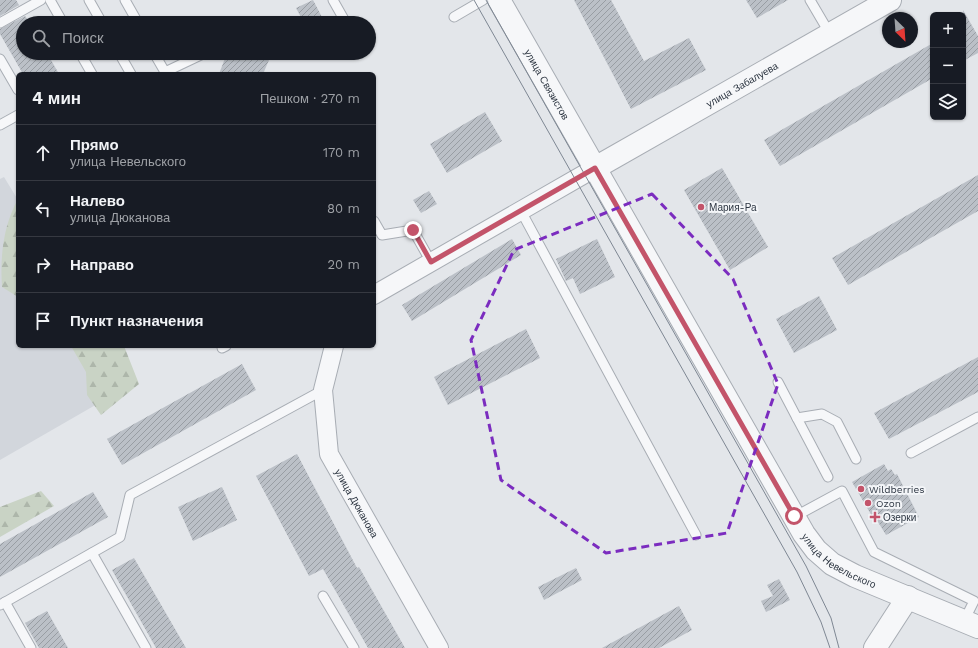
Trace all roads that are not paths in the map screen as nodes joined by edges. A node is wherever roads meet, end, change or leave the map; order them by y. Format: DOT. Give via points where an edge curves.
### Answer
graph roads {
  1 [pos="41,0"];
  2 [pos="50,0"];
  3 [pos="89,0"];
  4 [pos="125,0"];
  5 [pos="333,0"];
  6 [pos="484,0"];
  7 [pos="499,0"];
  8 [pos="810,0"];
  9 [pos="890,0"];
  10 [pos="59,16"];
  11 [pos="98,16"];
  12 [pos="134,16"];
  13 [pos="342,16"];
  14 [pos="454,17"];
  15 [pos="0,23"];
  16 [pos="830,34"];
  17 [pos="0,59"];
  18 [pos="84,60"];
  19 [pos="123,60"];
  20 [pos="157,60"];
  21 [pos="190,60"];
  22 [pos="91,72"];
  23 [pos="130,72"];
  24 [pos="163,72"];
  25 [pos="165,72"];
  26 [pos="16,87"];
  27 [pos="16,116"];
  28 [pos="0,124"];
  29 [pos="595,168"];
  30 [pos="521,210"];
  31 [pos="376,225"];
  32 [pos="431,262"];
  33 [pos="376,294"];
  34 [pos="334,348"];
  35 [pos="778,382"];
  36 [pos="323,390"];
  37 [pos="978,417"];
  38 [pos="797,418"];
  39 [pos="911,453"];
  40 [pos="856,459"];
  41 [pos="828,477"];
  42 [pos="794,516"];
  43 [pos="696,535"];
  44 [pos="92,553"];
  45 [pos="323,596"];
  46 [pos="908,597"];
  47 [pos="3,604"];
  48 [pos="971,624"];
  49 [pos="31,648"];
  50 [pos="146,648"];
  51 [pos="354,648"];
  52 [pos="439,648"];
  53 [pos="875,648"];
  1 -- 15 [label="lane"];
  2 -- 10 [label="lane"];
  3 -- 11 [label="lane"];
  4 -- 12 [label="lane"];
  5 -- 13 [label="lane"];
  6 -- 14 [label="lane"];
  7 -- 29 [label="street, улица Связистов"];
  8 -- 16 [label="lane"];
  9 -- 16 [label="street, улица Забалуева"];
  16 -- 29 [label="street, улица Забалуева"];
  17 -- 26 [label="lane"];
  18 -- 22 [label="lane"];
  19 -- 23 [label="lane"];
  20 -- 24 [label="lane"];
  21 -- 25 [label="lane"];
  27 -- 28 [label="lane"];
  29 -- 30 [label="street"];
  29 -- 42 [label="street, улица Невельского"];
  30 -- 32 [label="street"];
  30 -- 43 [label="lane"];
  31 -- 32 [label="lane" via="382,236 413,230"];
  32 -- 33 [label="street"];
  34 -- 36 [label="street, улица Дюканова"];
  35 -- 38 [label="lane"];
  36 -- 44 [label="lane" via="130,494 120,537"];
  36 -- 52 [label="street, улица Дюканова" via="329,454"];
  37 -- 39 [label="lane"];
  38 -- 40 [label="lane" via="822,414 836,422"];
  38 -- 41 [label="lane"];
  42 -- 46 [label="street, улица Невельского" via="816,550 832,564"];
  42 -- 48 [label="lane" via="842,491 874,552 974,601"];
  44 -- 47 [label="lane"];
  44 -- 50 [label="lane"];
  45 -- 51 [label="lane"];
  46 -- 48 [label="street, улица Невельского"];
  46 -- 53 [label="street"];
  47 -- 49 [label="lane"];
}
